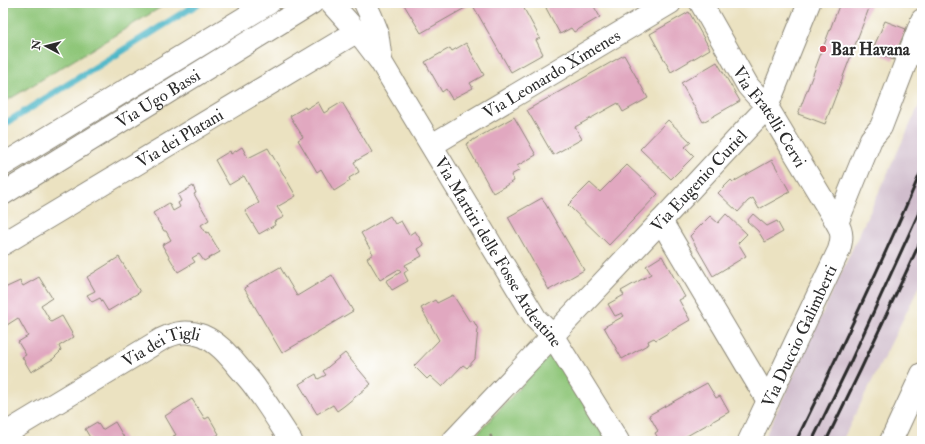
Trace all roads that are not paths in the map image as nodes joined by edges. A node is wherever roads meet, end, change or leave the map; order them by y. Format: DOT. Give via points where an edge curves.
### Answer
graph roads {
  1 [pos="269,3"];
  2 [pos="312,3"];
  3 [pos="331,3"];
  4 [pos="365,3"];
  5 [pos="670,3"];
  6 [pos="701,3"];
  7 [pos="809,3"];
  8 [pos="922,20"];
  9 [pos="356,32"];
  10 [pos="382,62"];
  11 [pos="767,107"];
  12 [pos="432,145"];
  13 [pos="3,165"];
  14 [pos="3,194"];
  15 [pos="662,221"];
  16 [pos="839,226"];
  17 [pos="3,244"];
  18 [pos="552,335"];
  19 [pos="922,374"];
  20 [pos="768,401"];
  21 [pos="3,435"];
  22 [pos="291,441"];
  23 [pos="452,441"];
  24 [pos="618,441"];
  25 [pos="749,441"];
  26 [pos="891,441"];
  1 -- 13 [label="street, Via Ugo Bassi"];
  2 -- 14 [label="street, Via Ugo Bassi"];
  3 -- 9 [label="street, Via Martiri delle Fosse Ardeatine"];
  4 -- 10 [label="street, Via Martiri delle Fosse Ardeatine" via="378,34"];
  5 -- 12 [label="street, Via Leonardo Ximenes"];
  6 -- 11 [label="street, Via Fratelli Cervi" via="748,86"];
  7 -- 11 [label="street, Via Eugenio Curiel"];
  8 -- 16 [label="street" via="881,127 871,138"];
  9 -- 10 [label="street, Via Martiri delle Fosse Ardeatine"];
  9 -- 17 [label="street, Via dei Platani"];
  10 -- 12 [label="street, Via Martiri delle Fosse Ardeatine"];
  11 -- 15 [label="street, Via Eugenio Curiel"];
  11 -- 16 [label="street, Via Fratelli Cervi"];
  12 -- 18 [label="street, Via Martiri delle Fosse Ardeatine" via="536,319"];
  15 -- 18 [label="street, Via Eugenio Curiel"];
  15 -- 20 [label="street"];
  16 -- 20 [label="street, Via Duccio Galimberti" via="842,235 839,250"];
  18 -- 23 [label="street, Via Eugenio Curiel"];
  18 -- 24 [label="street, Via Martiri delle Fosse Ardeatine"];
  19 -- 26 [label="street"];
  20 -- 25 [label="street, Via Duccio Galimberti"];
  21 -- 22 [label="street, Via dei Tigli" via="162,338 172,334 191,333 218,345 229,356 257,390"];
}
